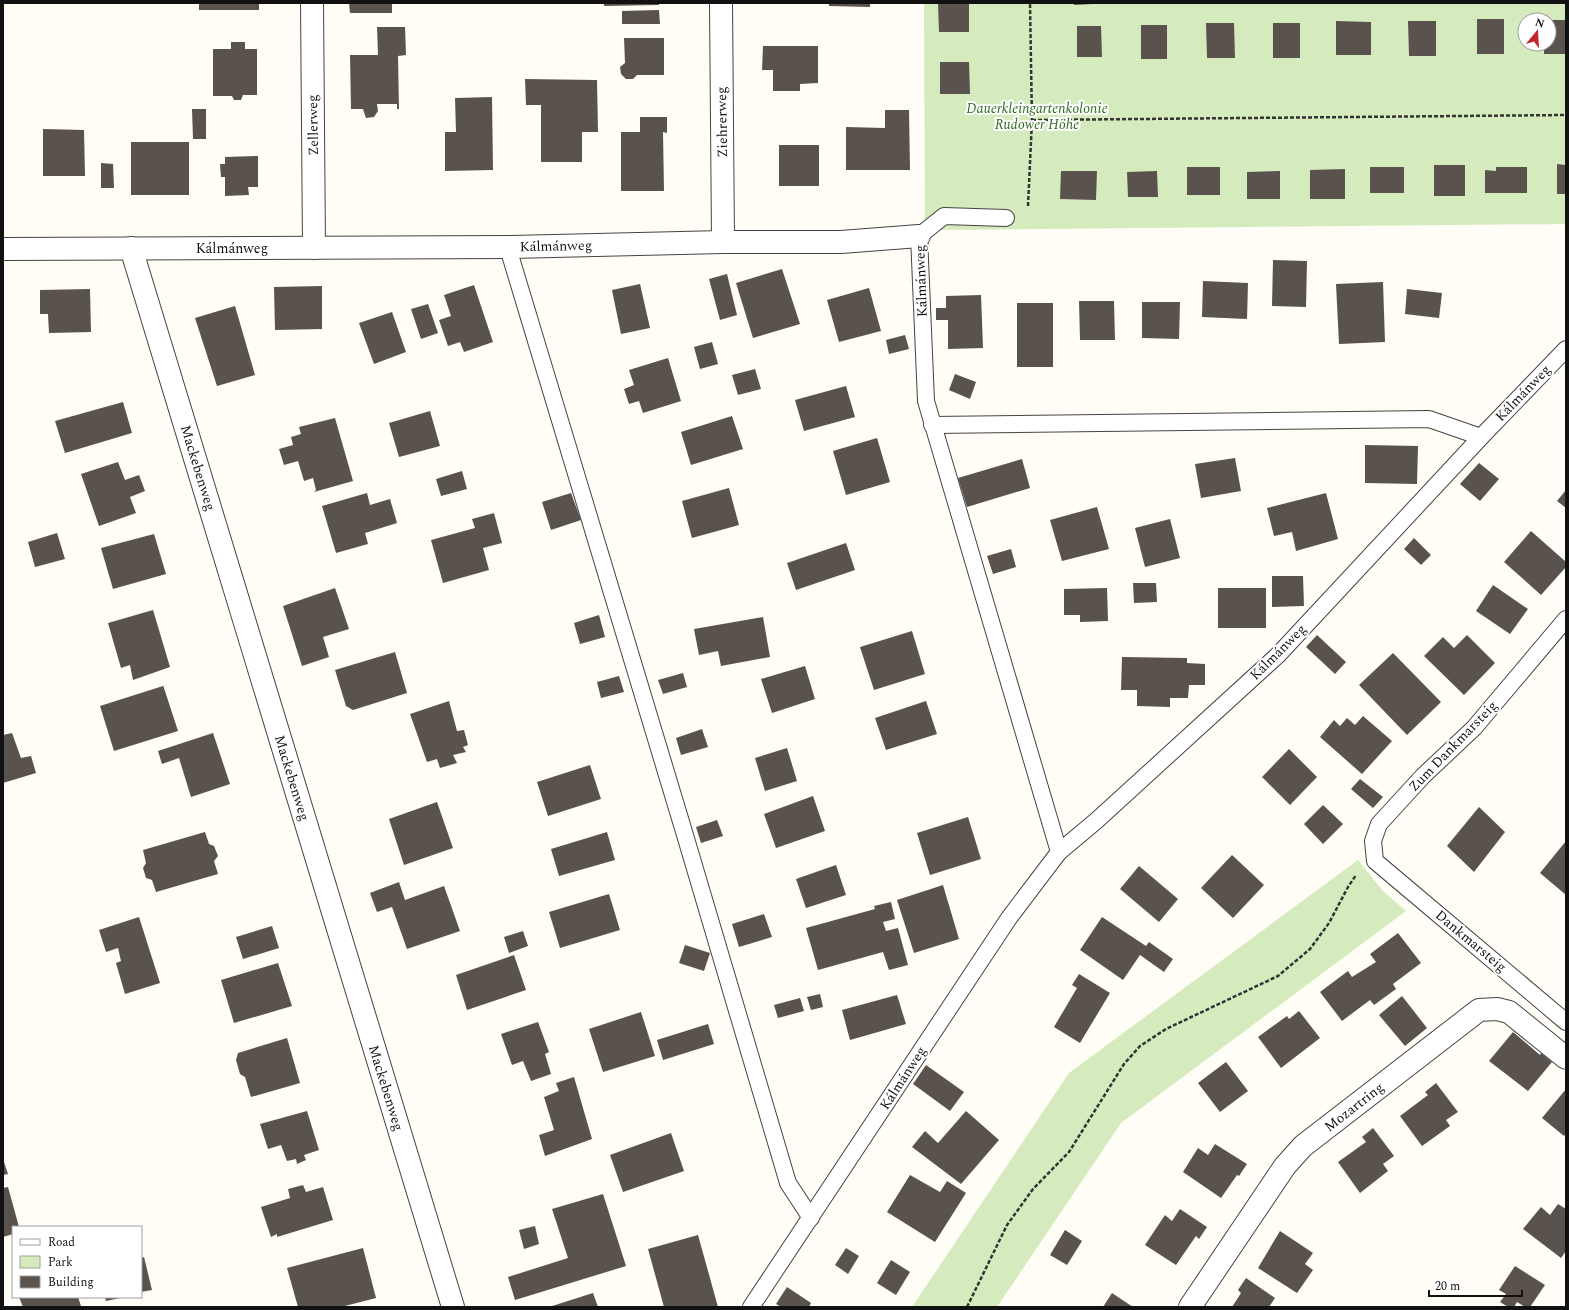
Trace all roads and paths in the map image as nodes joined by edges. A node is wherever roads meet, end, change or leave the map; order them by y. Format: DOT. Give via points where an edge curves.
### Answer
graph roads {
  1 [pos="312,3"];
  2 [pos="721,3"];
  3 [pos="1030,3"];
  4 [pos="1566,115"];
  5 [pos="1032,120"];
  6 [pos="1006,218"];
  7 [pos="919,236"];
  8 [pos="724,242"];
  9 [pos="511,247"];
  10 [pos="131,248"];
  11 [pos="314,248"];
  12 [pos="3,249"];
  13 [pos="1566,349"];
  14 [pos="932,425"];
  15 [pos="1481,437"];
  16 [pos="1566,619"];
  17 [pos="1059,852"];
  18 [pos="1375,861"];
  19 [pos="1566,1022"];
  20 [pos="1566,1058"];
  21 [pos="811,1218"];
  22 [pos="453,1307"];
  23 [pos="751,1307"];
  24 [pos="967,1307"];
  25 [pos="1190,1307"];
  1 -- 11 [label="street, Zellerweg"];
  2 -- 8 [label="street, Ziehrerweg"];
  3 -- 5 [label="path"];
  4 -- 5 [label="path"];
  5 -- 6 [label="path" via="1028,205 1020,219"];
  6 -- 7 [label="lane" via="944,216"];
  7 -- 8 [label="street, Kálmánweg" via="841,242"];
  7 -- 14 [label="lane, Kálmánweg" via="926,401"];
  8 -- 9 [label="street, Kálmánweg"];
  9 -- 11 [label="street, Kálmánweg"];
  9 -- 21 [label="lane" via="511,258 788,1183"];
  10 -- 11 [label="street, Kálmánweg"];
  10 -- 12 [label="street, Kálmánweg"];
  10 -- 22 [label="street, Mackebenweg"];
  13 -- 15 [label="lane, Kálmánweg"];
  14 -- 15 [label="lane" via="1429,419"];
  14 -- 17 [label="lane, Kálmánweg"];
  15 -- 17 [label="lane, Kálmánweg" via="1278,655"];
  16 -- 18 [label="lane, Zum Dankmarsteig" via="1474,728 1423,776 1379,824 1373,841"];
  17 -- 21 [label="lane, Kálmánweg" via="1009,918"];
  18 -- 19 [label="lane, Dankmarsteig"];
  18 -- 24 [label="path" via="1358,873 1329,923 1310,949 1278,976 1166,1029 1140,1046 1128,1059 1069,1152 1033,1190 1007,1225"];
  20 -- 25 [label="street, Mozartring" via="1509,1012 1497,1009 1479,1010 1303,1146 1285,1166"];
  21 -- 23 [label="lane, Kálmánweg"];
}
